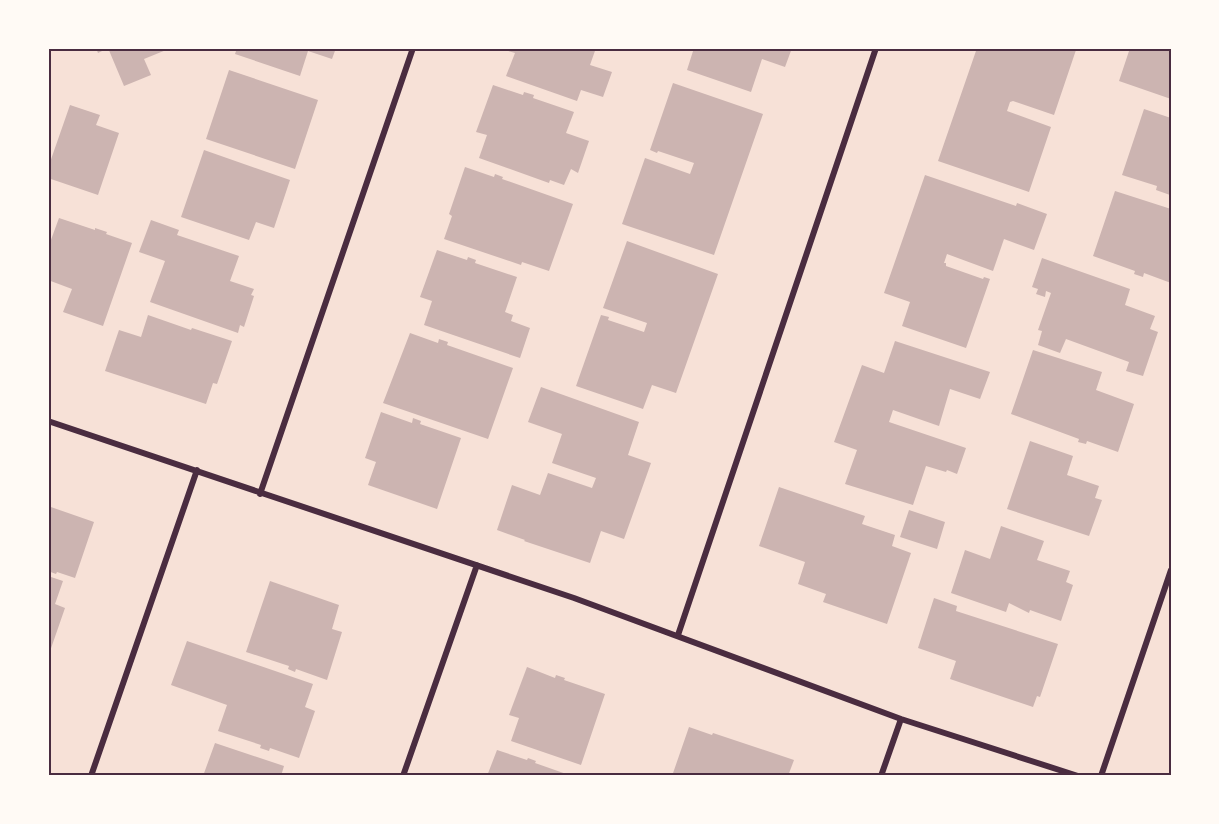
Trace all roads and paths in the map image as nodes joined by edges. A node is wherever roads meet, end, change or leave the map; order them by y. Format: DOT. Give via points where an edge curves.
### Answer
graph roads {
  1 [pos="413,48"];
  2 [pos="876,48"];
  3 [pos="48,421"];
  4 [pos="197,470"];
  5 [pos="260,494"];
  6 [pos="477,565"];
  7 [pos="1171,570"];
  8 [pos="678,635"];
  9 [pos="901,718"];
  10 [pos="91,776"];
  11 [pos="403,776"];
  12 [pos="881,776"];
  13 [pos="1078,776"];
  14 [pos="1101,776"];
  1 -- 5 [label="street"];
  2 -- 8 [label="street"];
  3 -- 4 [label="street"];
  4 -- 5 [label="street"];
  4 -- 10 [label="street"];
  5 -- 6 [label="street"];
  6 -- 8 [label="street"];
  6 -- 11 [label="street"];
  7 -- 14 [label="street"];
  8 -- 9 [label="street"];
  9 -- 12 [label="street"];
  9 -- 13 [label="street"];
}
